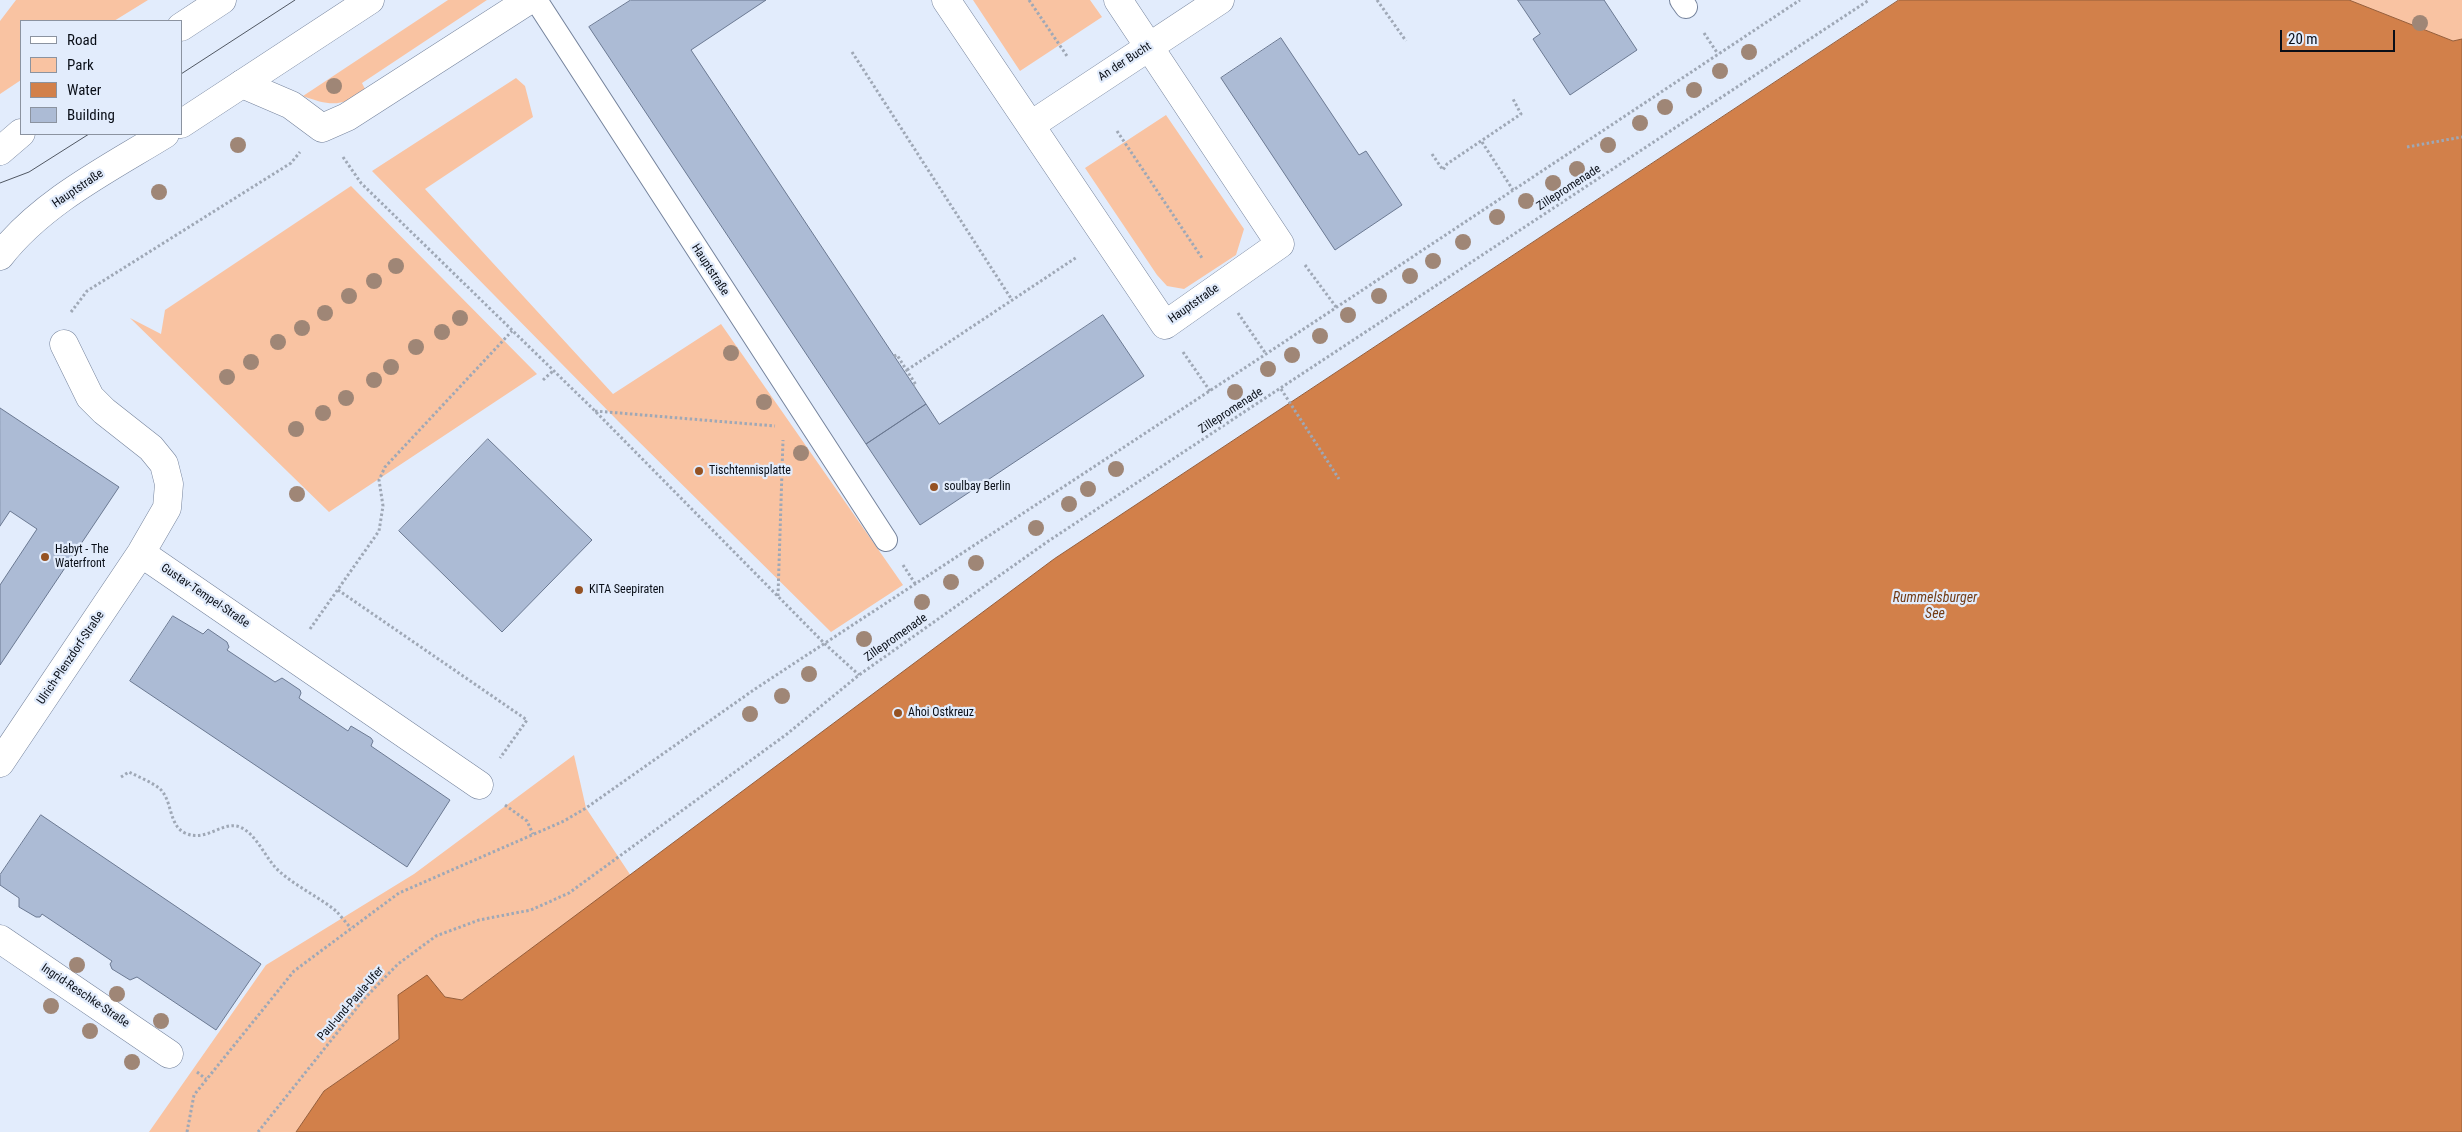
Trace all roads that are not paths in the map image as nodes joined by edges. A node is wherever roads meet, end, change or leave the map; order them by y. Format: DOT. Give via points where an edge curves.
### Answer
graph roads {
  1 [pos="222,0"];
  2 [pos="370,0"];
  3 [pos="529,0"];
  4 [pos="536,0"];
  5 [pos="946,0"];
  6 [pos="1118,0"];
  7 [pos="1220,0"];
  8 [pos="182,26"];
  9 [pos="1149,47"];
  10 [pos="242,84"];
  11 [pos="182,123"];
  12 [pos="1031,125"];
  13 [pos="20,134"];
  14 [pos="163,135"];
  15 [pos="0,151"];
  16 [pos="1,253"];
  17 [pos="64,344"];
  18 [pos="886,540"];
  19 [pos="141,553"];
  20 [pos="0,763"];
  21 [pos="479,786"];
  22 [pos="0,939"];
  23 [pos="170,1054"];
  1 -- 8 [label="street"];
  2 -- 10 [label="street"];
  3 -- 10 [label="street" via="347,116 322,128 291,106"];
  4 -- 18 [label="lane, Hauptstraße"];
  5 -- 12 [label="street, Hauptstraße"];
  6 -- 9 [label="street"];
  7 -- 9 [label="street, An der Bucht"];
  9 -- 12 [label="street, An der Bucht"];
  9 -- 12 [label="street, Hauptstraße" via="1280,244 1165,325"];
  10 -- 11 [label="street"];
  13 -- 15 [label="street"];
  14 -- 16 [label="street, Hauptstraße" via="34,219"];
  17 -- 19 [label="street" via="90,397 151,448 164,464 170,484 167,508"];
  19 -- 20 [label="street, Ulrich-Plenzdorf-Straße"];
  19 -- 21 [label="street, Gustav-Tempel-Straße"];
  22 -- 23 [label="street, Ingrid-Reschke-Straße"];
}
